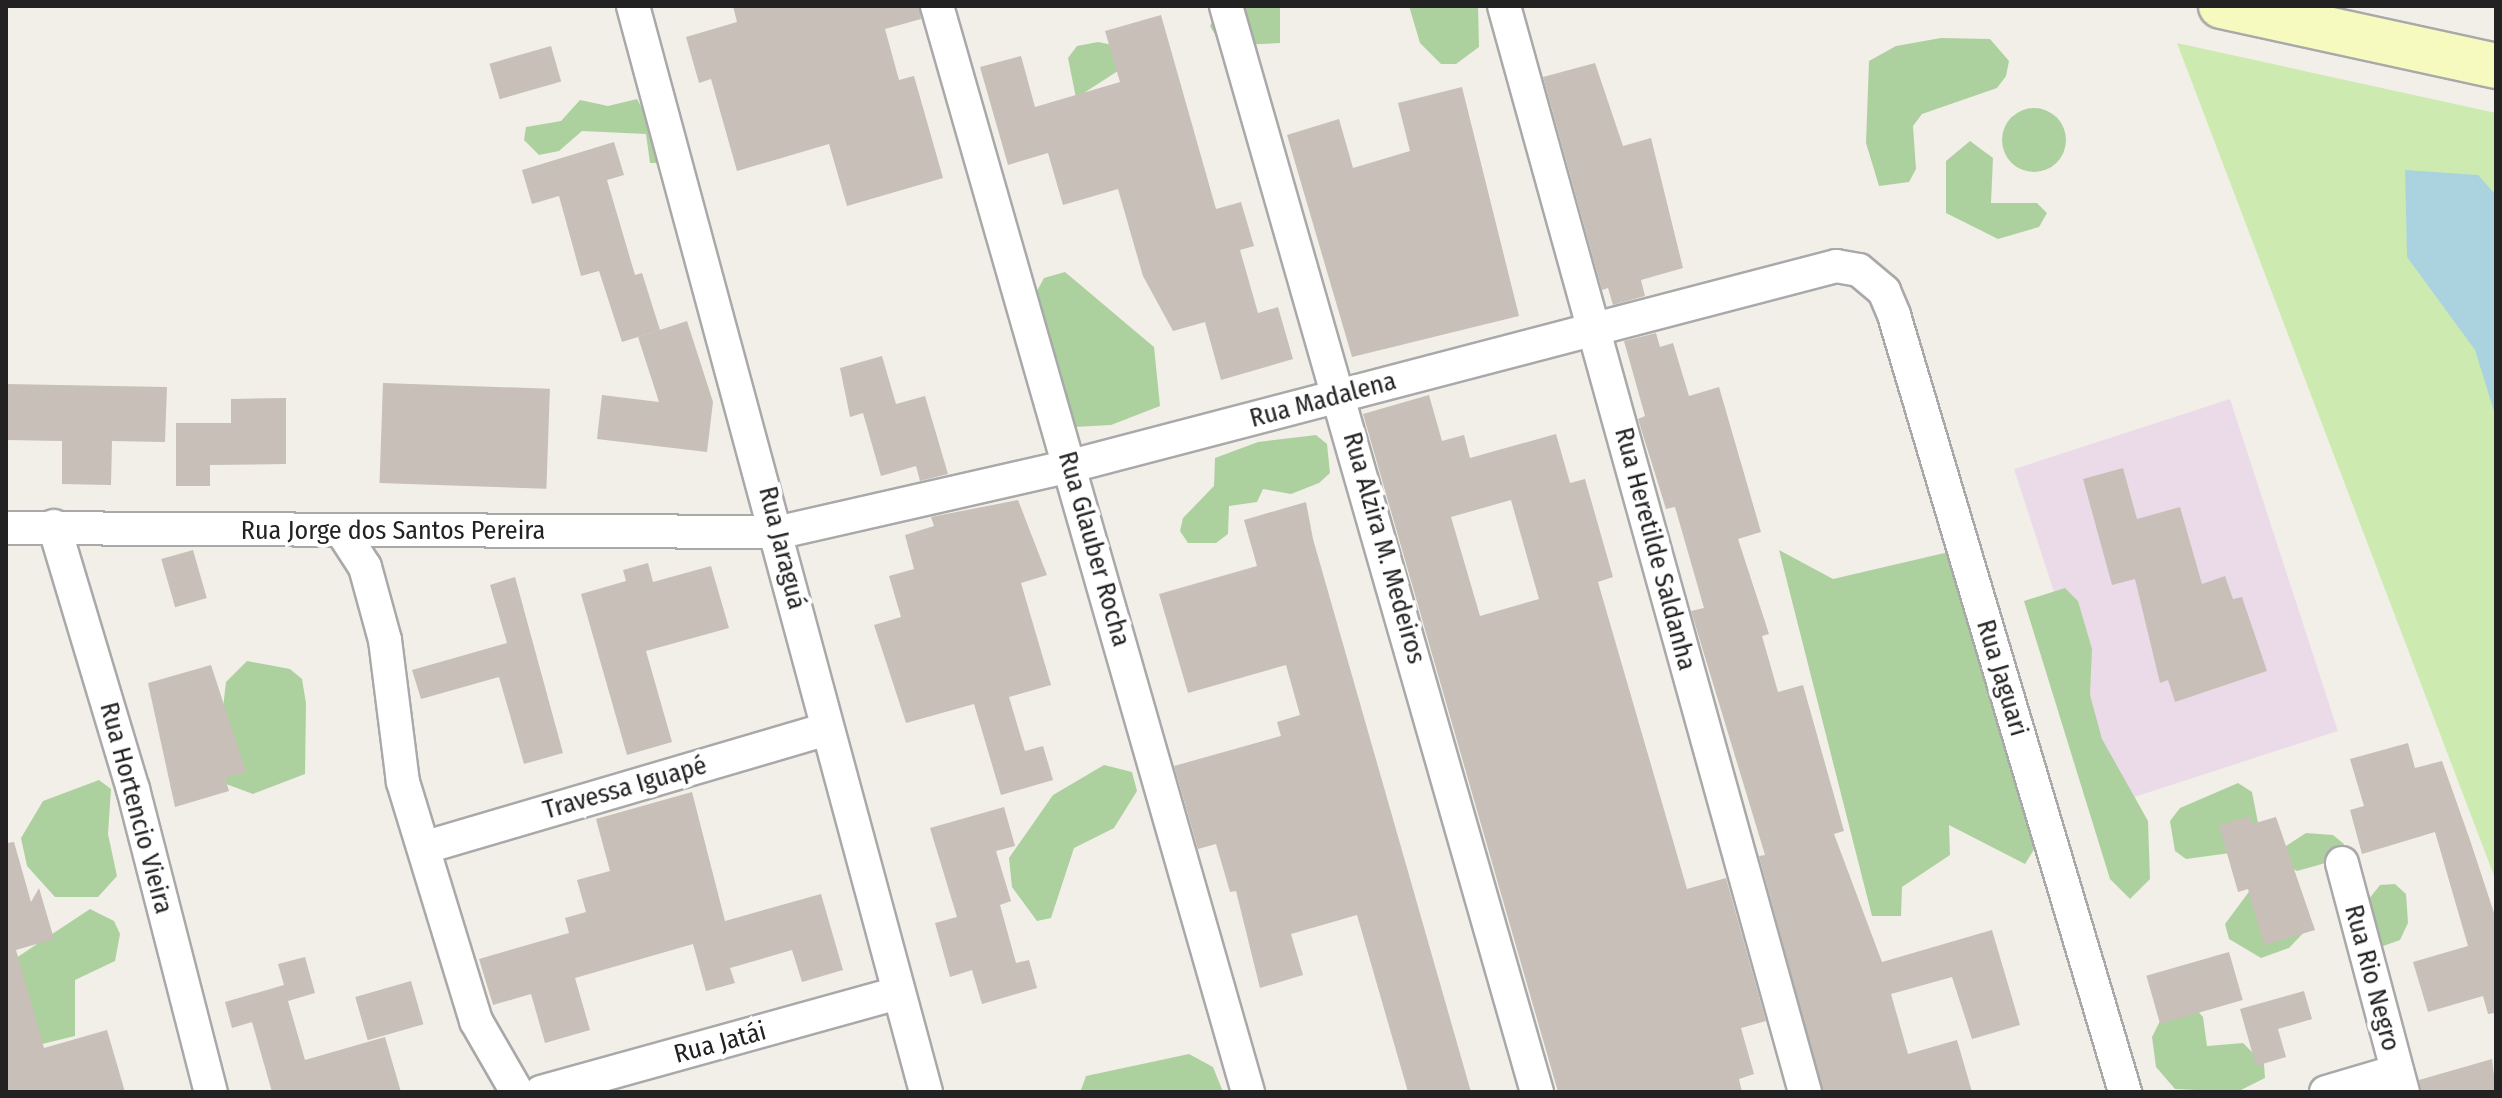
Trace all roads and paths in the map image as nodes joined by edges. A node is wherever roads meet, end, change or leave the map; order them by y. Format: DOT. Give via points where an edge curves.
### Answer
graph roads {
  1 [pos="633,6"];
  2 [pos="937,6"];
  3 [pos="1226,6"];
  4 [pos="1504,6"];
  5 [pos="2221,6"];
  6 [pos="2357,22"];
  7 [pos="2496,66"];
  8 [pos="1864,272"];
  9 [pos="1595,328"];
  10 [pos="1340,395"];
  11 [pos="1071,466"];
  12 [pos="54,526"];
  13 [pos="6,528"];
  14 [pos="780,532"];
  15 [pos="343,533"];
  16 [pos="824,730"];
  17 [pos="426,847"];
  18 [pos="2342,863"];
  19 [pos="898,993"];
  20 [pos="2400,1081"];
  21 [pos="211,1092"];
  22 [pos="517,1092"];
  23 [pos="541,1092"];
  24 [pos="926,1092"];
  25 [pos="1248,1092"];
  26 [pos="1537,1092"];
  27 [pos="1805,1092"];
  28 [pos="2125,1092"];
  29 [pos="2326,1092"];
  1 -- 14 [label="street, Rua Jaraguá"];
  2 -- 11 [label="street, Rua Glauber Rocha"];
  3 -- 10 [label="street, Rua Alzira M. Medeiros"];
  4 -- 9 [label="street, Rua Heretilde Saldanha"];
  5 -- 6 [label="main road"];
  6 -- 7 [label="main road"];
  8 -- 9 [label="street, Rua Madalena" via="1836,266"];
  8 -- 28 [label="street, Rua Jaguari" via="1894,315"];
  9 -- 10 [label="street, Rua Madalena"];
  9 -- 27 [label="street, Rua Heretilde Saldanha"];
  10 -- 11 [label="street, Rua Madalena"];
  10 -- 26 [label="street, Rua Alzira M. Medeiros"];
  11 -- 14 [label="street, Rua Madalena"];
  11 -- 25 [label="street, Rua Glauber Rocha"];
  12 -- 13 [label="street, Rua Jorge dos Santos Pereira"];
  12 -- 15 [label="street, Rua Jorge dos Santos Pereira"];
  12 -- 21 [label="street, Rua Hortencio Vieira" via="133,789"];
  14 -- 15 [label="street, Rua Jorge dos Santos Pereira"];
  14 -- 16 [label="street, Rua Jaraguá"];
  15 -- 17 [label="street" via="365,567 385,640 403,782"];
  16 -- 17 [label="street, Travessa Iguapé"];
  16 -- 19 [label="street, Rua Jaraguá"];
  17 -- 22 [label="street" via="476,1021"];
  18 -- 20 [label="street, Rua Rio Negro"];
  19 -- 23 [label="street, Rua Jatái"];
  19 -- 24 [label="street, Rua Jaraguá"];
  20 -- 29 [label="street"];
}
